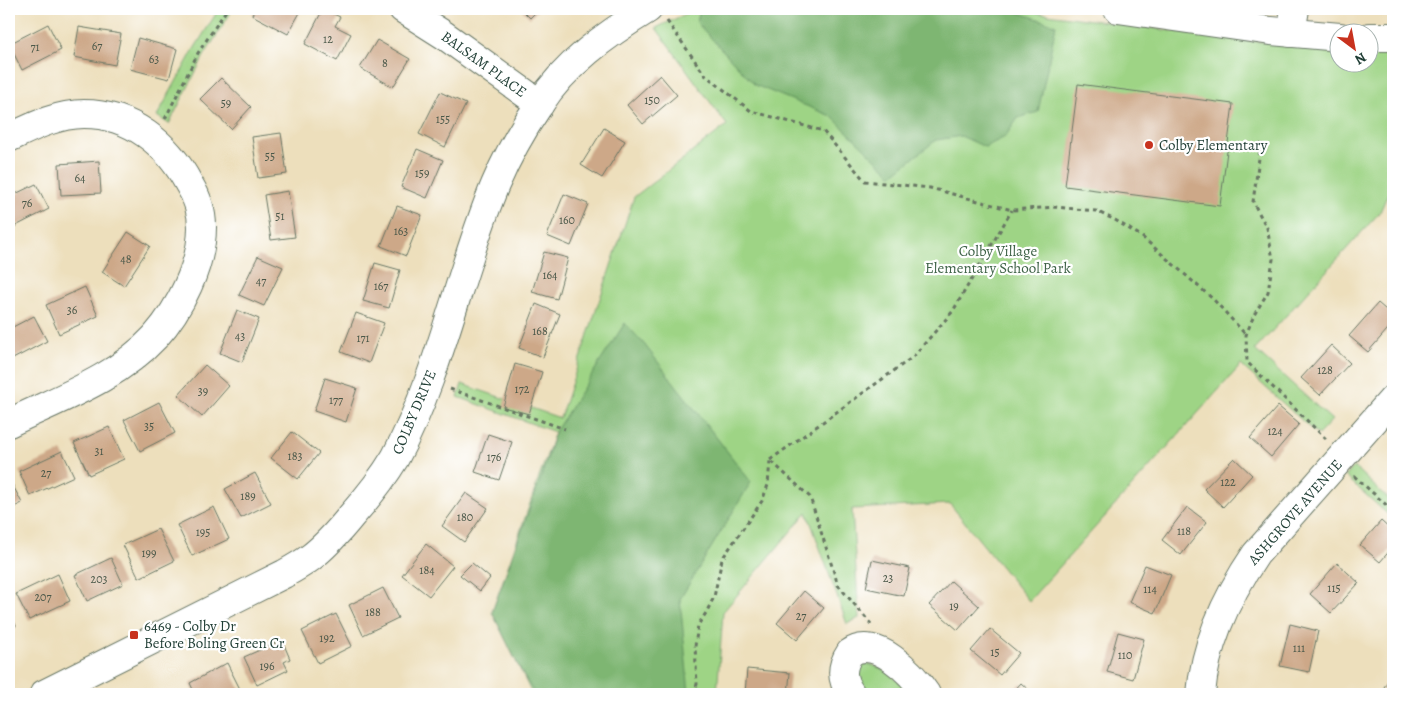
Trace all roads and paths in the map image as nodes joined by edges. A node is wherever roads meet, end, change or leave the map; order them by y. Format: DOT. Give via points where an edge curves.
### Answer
graph roads {
  1 [pos="227,9"];
  2 [pos="403,9"];
  3 [pos="1118,9"];
  4 [pos="656,12"];
  5 [pos="1293,21"];
  6 [pos="1330,34"];
  7 [pos="1380,37"];
  8 [pos="1393,37"];
  9 [pos="540,104"];
  10 [pos="9,138"];
  11 [pos="155,140"];
  12 [pos="1261,143"];
  13 [pos="1012,210"];
  14 [pos="1246,335"];
  15 [pos="428,382"];
  16 [pos="1393,400"];
  17 [pos="9,423"];
  18 [pos="565,429"];
  19 [pos="1344,455"];
  20 [pos="770,460"];
  21 [pos="1393,511"];
  22 [pos="874,628"];
  23 [pos="61,691"];
  24 [pos="694,694"];
  25 [pos="851,694"];
  26 [pos="926,694"];
  27 [pos="1201,694"];
  1 -- 11 [label="path" via="198,53"];
  2 -- 9 [label="street, BALSAM PLACE"];
  3 -- 5 [label="street"];
  4 -- 9 [label="street, COLBY DRIVE" via="621,25 597,43"];
  4 -- 13 [label="path" via="705,75 751,111 823,131 865,181 930,188"];
  5 -- 6 [label="street"];
  7 -- 8 [label="street"];
  9 -- 15 [label="street, COLBY DRIVE" via="496,184"];
  10 -- 11 [label="street" via="52,119 83,114 120,120"];
  11 -- 17 [label="street" via="181,170 194,191 201,212 199,255 184,293 156,335 130,361"];
  12 -- 14 [label="path" via="1253,202 1267,228 1273,259 1268,292"];
  13 -- 14 [label="path" via="1063,208 1096,211 1115,220 1141,236 1214,300"];
  13 -- 20 [label="path" via="953,310 913,357"];
  14 -- 19 [label="path" via="1247,362"];
  15 -- 18 [label="path"];
  15 -- 23 [label="street, COLBY DRIVE" via="395,458 380,482 334,537 284,574"];
  16 -- 19 [label="street, ASHGROVE AVENUE"];
  19 -- 21 [label="path" via="1349,472"];
  19 -- 27 [label="street, ASHGROVE AVENUE" via="1256,554 1242,575 1210,647"];
  20 -- 22 [label="path" via="810,497 838,585"];
  20 -- 24 [label="path" via="768,485 762,501 722,559 714,597 698,625"];
  25 -- 26 [label="street" via="843,680 843,668 850,653 862,648 885,654 909,673"];
}
